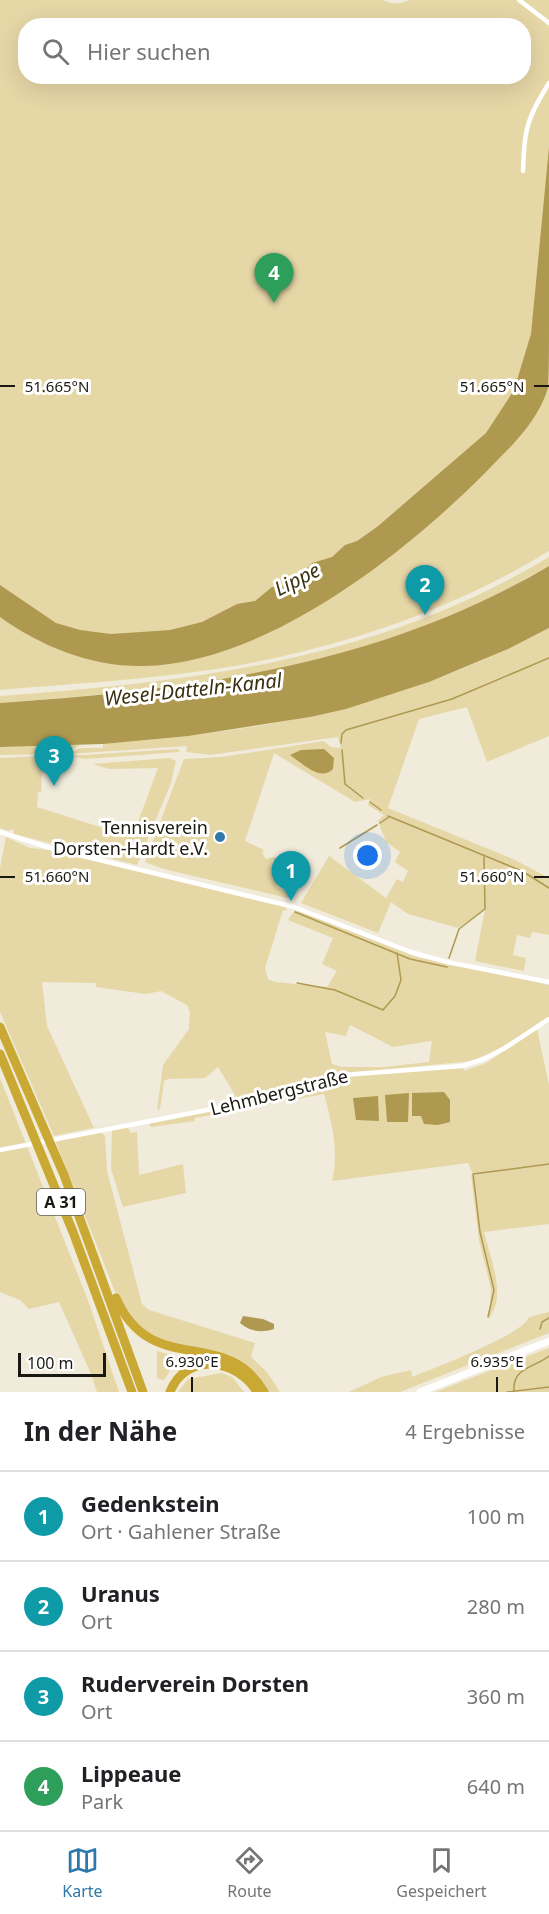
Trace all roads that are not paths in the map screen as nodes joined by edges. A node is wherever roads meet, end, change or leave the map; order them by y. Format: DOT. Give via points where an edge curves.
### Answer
graph roads {
  1 [pos="519,0"];
  2 [pos="549,22"];
  3 [pos="549,83"];
  4 [pos="523,171"];
  5 [pos="0,832"];
  6 [pos="549,982"];
  7 [pos="549,1019"];
  8 [pos="0,1028"];
  9 [pos="0,1054"];
  10 [pos="0,1150"];
  11 [pos="82,1224"];
  12 [pos="549,1341"];
  13 [pos="132,1392"];
  14 [pos="143,1392"];
  15 [pos="170,1392"];
  16 [pos="257,1392"];
  17 [pos="264,1392"];
  18 [pos="420,1392"];
  1 -- 2 [label="street"];
  3 -- 4 [label="street" via="524,132"];
  5 -- 6 [label="street" via="294,907 411,952"];
  7 -- 10 [label="street, Lehmbergstraße" via="505,1048 462,1066 343,1075 218,1108"];
  8 -- 11 [label="highway, A 31"];
  9 -- 13 [label="highway, A 31" via="73,1232"];
  11 -- 14 [label="highway, A 31"];
  11 -- 17 [label="highway" via="132,1326 158,1344 234,1361 256,1377"];
  12 -- 18 [label="main road"];
  15 -- 16 [label="highway" via="181,1376 207,1364 222,1364 239,1371"];
}
